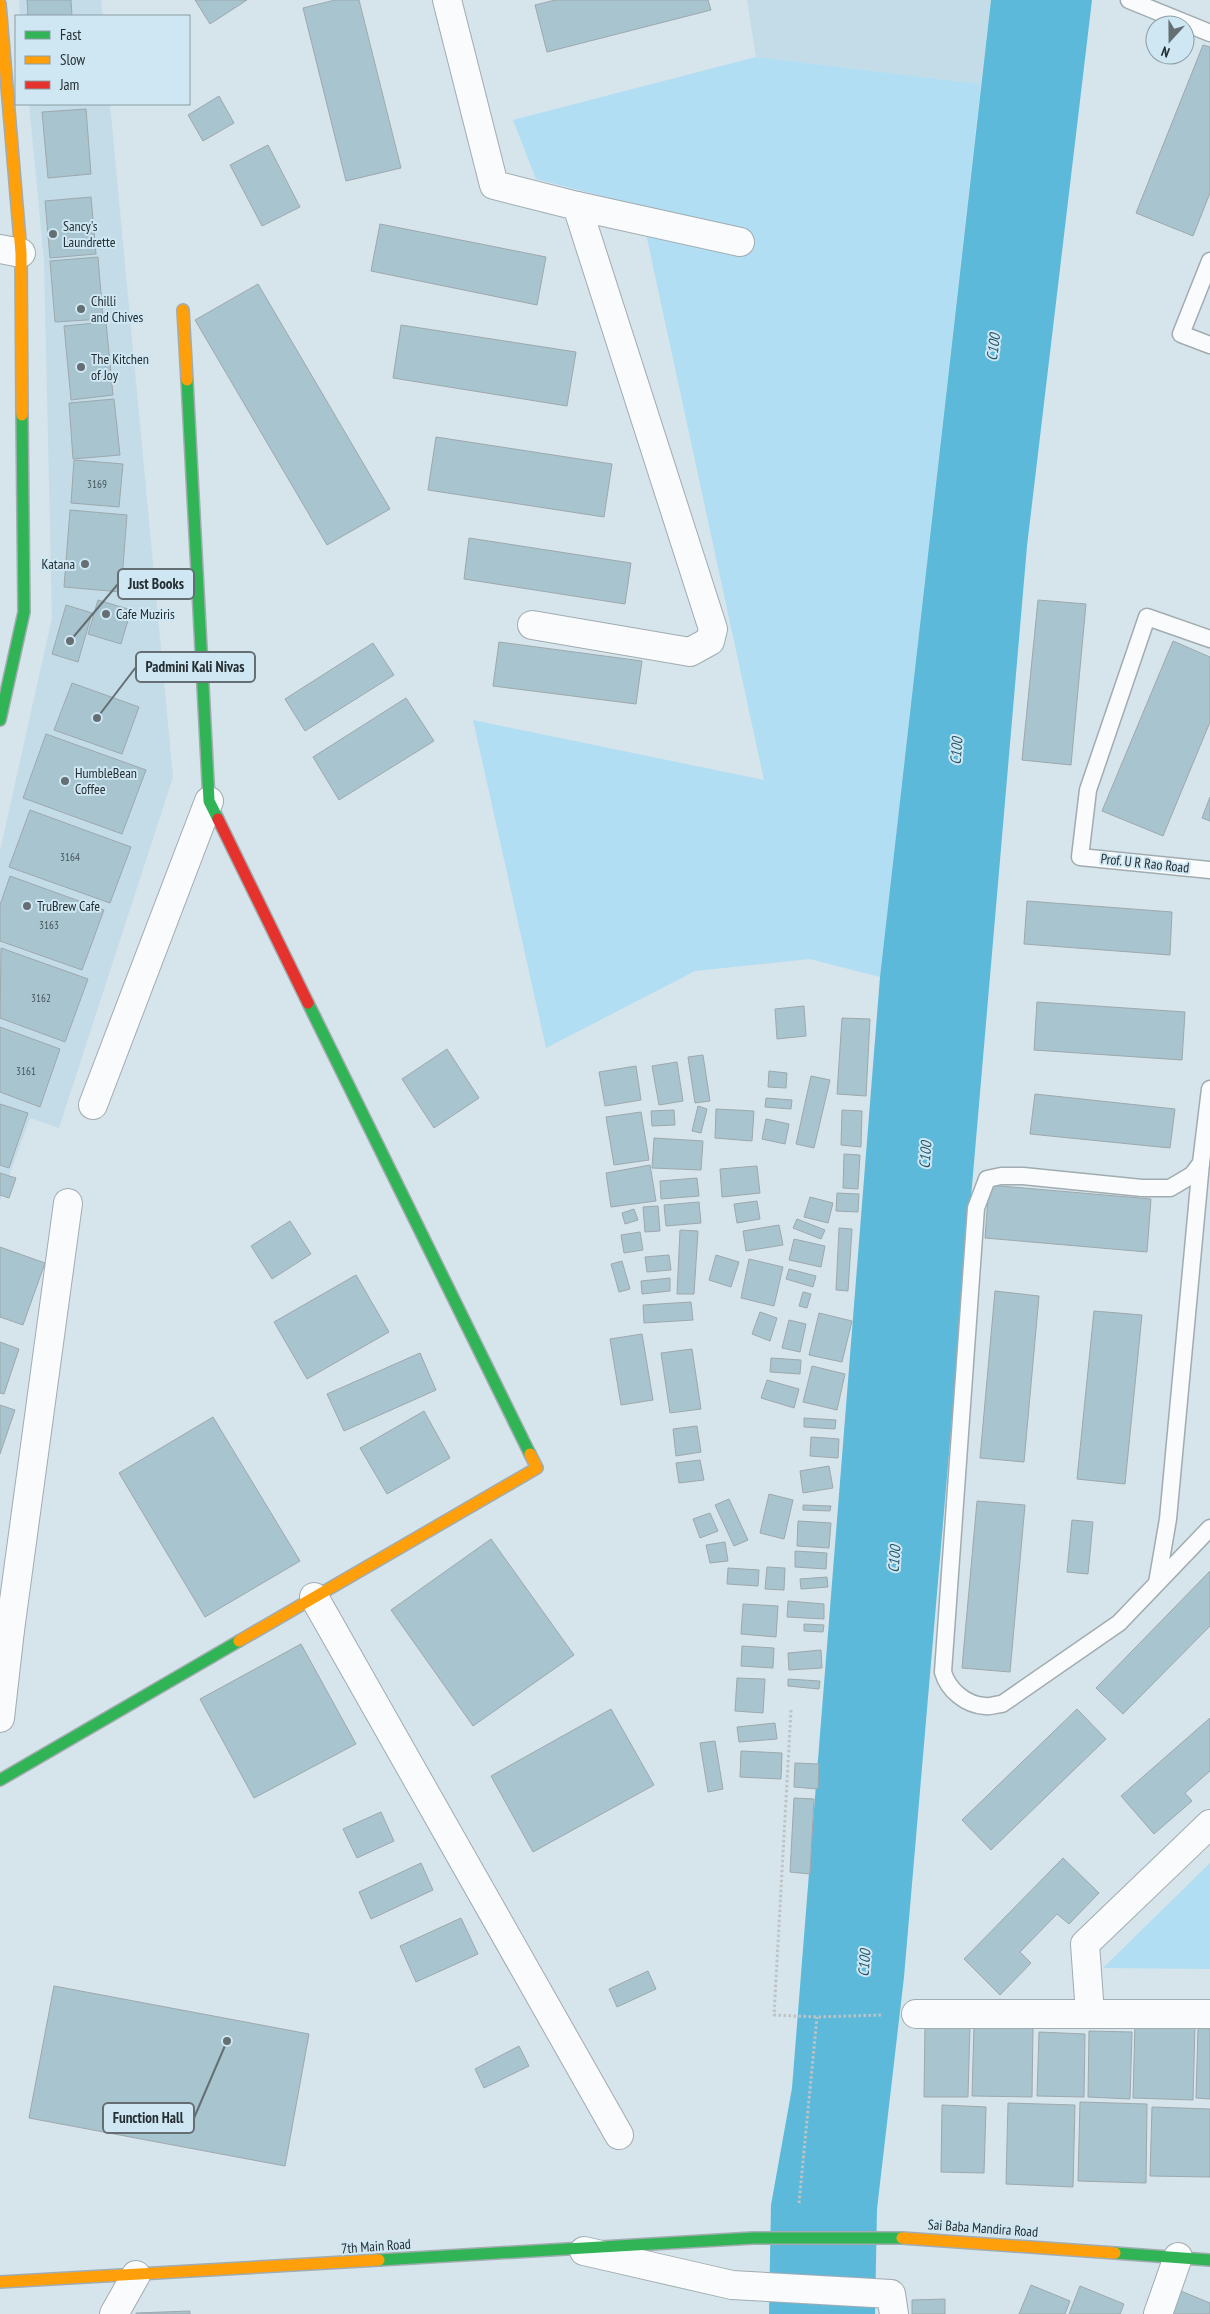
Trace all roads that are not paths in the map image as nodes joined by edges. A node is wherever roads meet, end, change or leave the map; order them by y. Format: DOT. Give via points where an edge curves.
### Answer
graph roads {
  1 [pos="447,0"];
  2 [pos="1129,0"];
  3 [pos="0,4"];
  4 [pos="1210,33"];
  5 [pos="577,206"];
  6 [pos="740,242"];
  7 [pos="11,251"];
  8 [pos="1210,262"];
  9 [pos="183,310"];
  10 [pos="1210,345"];
  11 [pos="532,625"];
  12 [pos="1210,639"];
  13 [pos="0,720"];
  14 [pos="210,801"];
  15 [pos="1210,870"];
  16 [pos="1210,1089"];
  17 [pos="94,1105"];
  18 [pos="1201,1163"];
  19 [pos="68,1203"];
  20 [pos="1210,1528"];
  21 [pos="1158,1583"];
  22 [pos="314,1598"];
  23 [pos="5,1628"];
  24 [pos="0,1718"];
  25 [pos="0,1780"];
  26 [pos="1210,1824"];
  27 [pos="916,2014"];
  28 [pos="1090,2014"];
  29 [pos="1210,2014"];
  30 [pos="619,2135"];
  31 [pos="754,2238"];
  32 [pos="572,2248"];
  33 [pos="1178,2257"];
  34 [pos="1210,2260"];
  35 [pos="136,2275"];
  36 [pos="0,2282"];
  37 [pos="892,2304"];
  38 [pos="114,2314"];
  39 [pos="1158,2314"];
  1 -- 5 [label="street" via="494,185"];
  2 -- 4 [label="lane"];
  3 -- 7 [label="street"];
  5 -- 6 [label="street"];
  5 -- 11 [label="street" via="713,629 710,641 690,652"];
  7 -- 13 [label="street" via="24,612"];
  8 -- 10 [label="lane" via="1181,334"];
  9 -- 14 [label="street"];
  12 -- 15 [label="lane, Prof. U R Rao Road" via="1147,617 1088,790 1080,857"];
  14 -- 17 [label="street"];
  14 -- 22 [label="street" via="536,1468"];
  16 -- 18 [label="lane"];
  18 -- 21 [label="lane" via="1168,1519"];
  18 -- 21 [label="lane" via="1192,1175 1170,1188 1023,1176 987,1179 976,1208 944,1672 946,1682 960,1698 986,1706 1002,1704 1119,1623"];
  19 -- 23 [label="street"];
  20 -- 21 [label="lane"];
  22 -- 25 [label="street"];
  22 -- 30 [label="street"];
  23 -- 24 [label="street"];
  26 -- 28 [label="street" via="1085,1944"];
  27 -- 28 [label="street"];
  28 -- 29 [label="street"];
  31 -- 32 [label="street, 7th Main Road"];
  31 -- 33 [label="street, Sai Baba Mandira Road" via="906,2238"];
  32 -- 35 [label="street, 7th Main Road"];
  32 -- 37 [label="street" via="732,2285"];
  33 -- 34 [label="street, Sai Baba Mandira Road"];
  33 -- 39 [label="street"];
  35 -- 36 [label="street, 7th Main Road"];
  35 -- 38 [label="street"];
}
